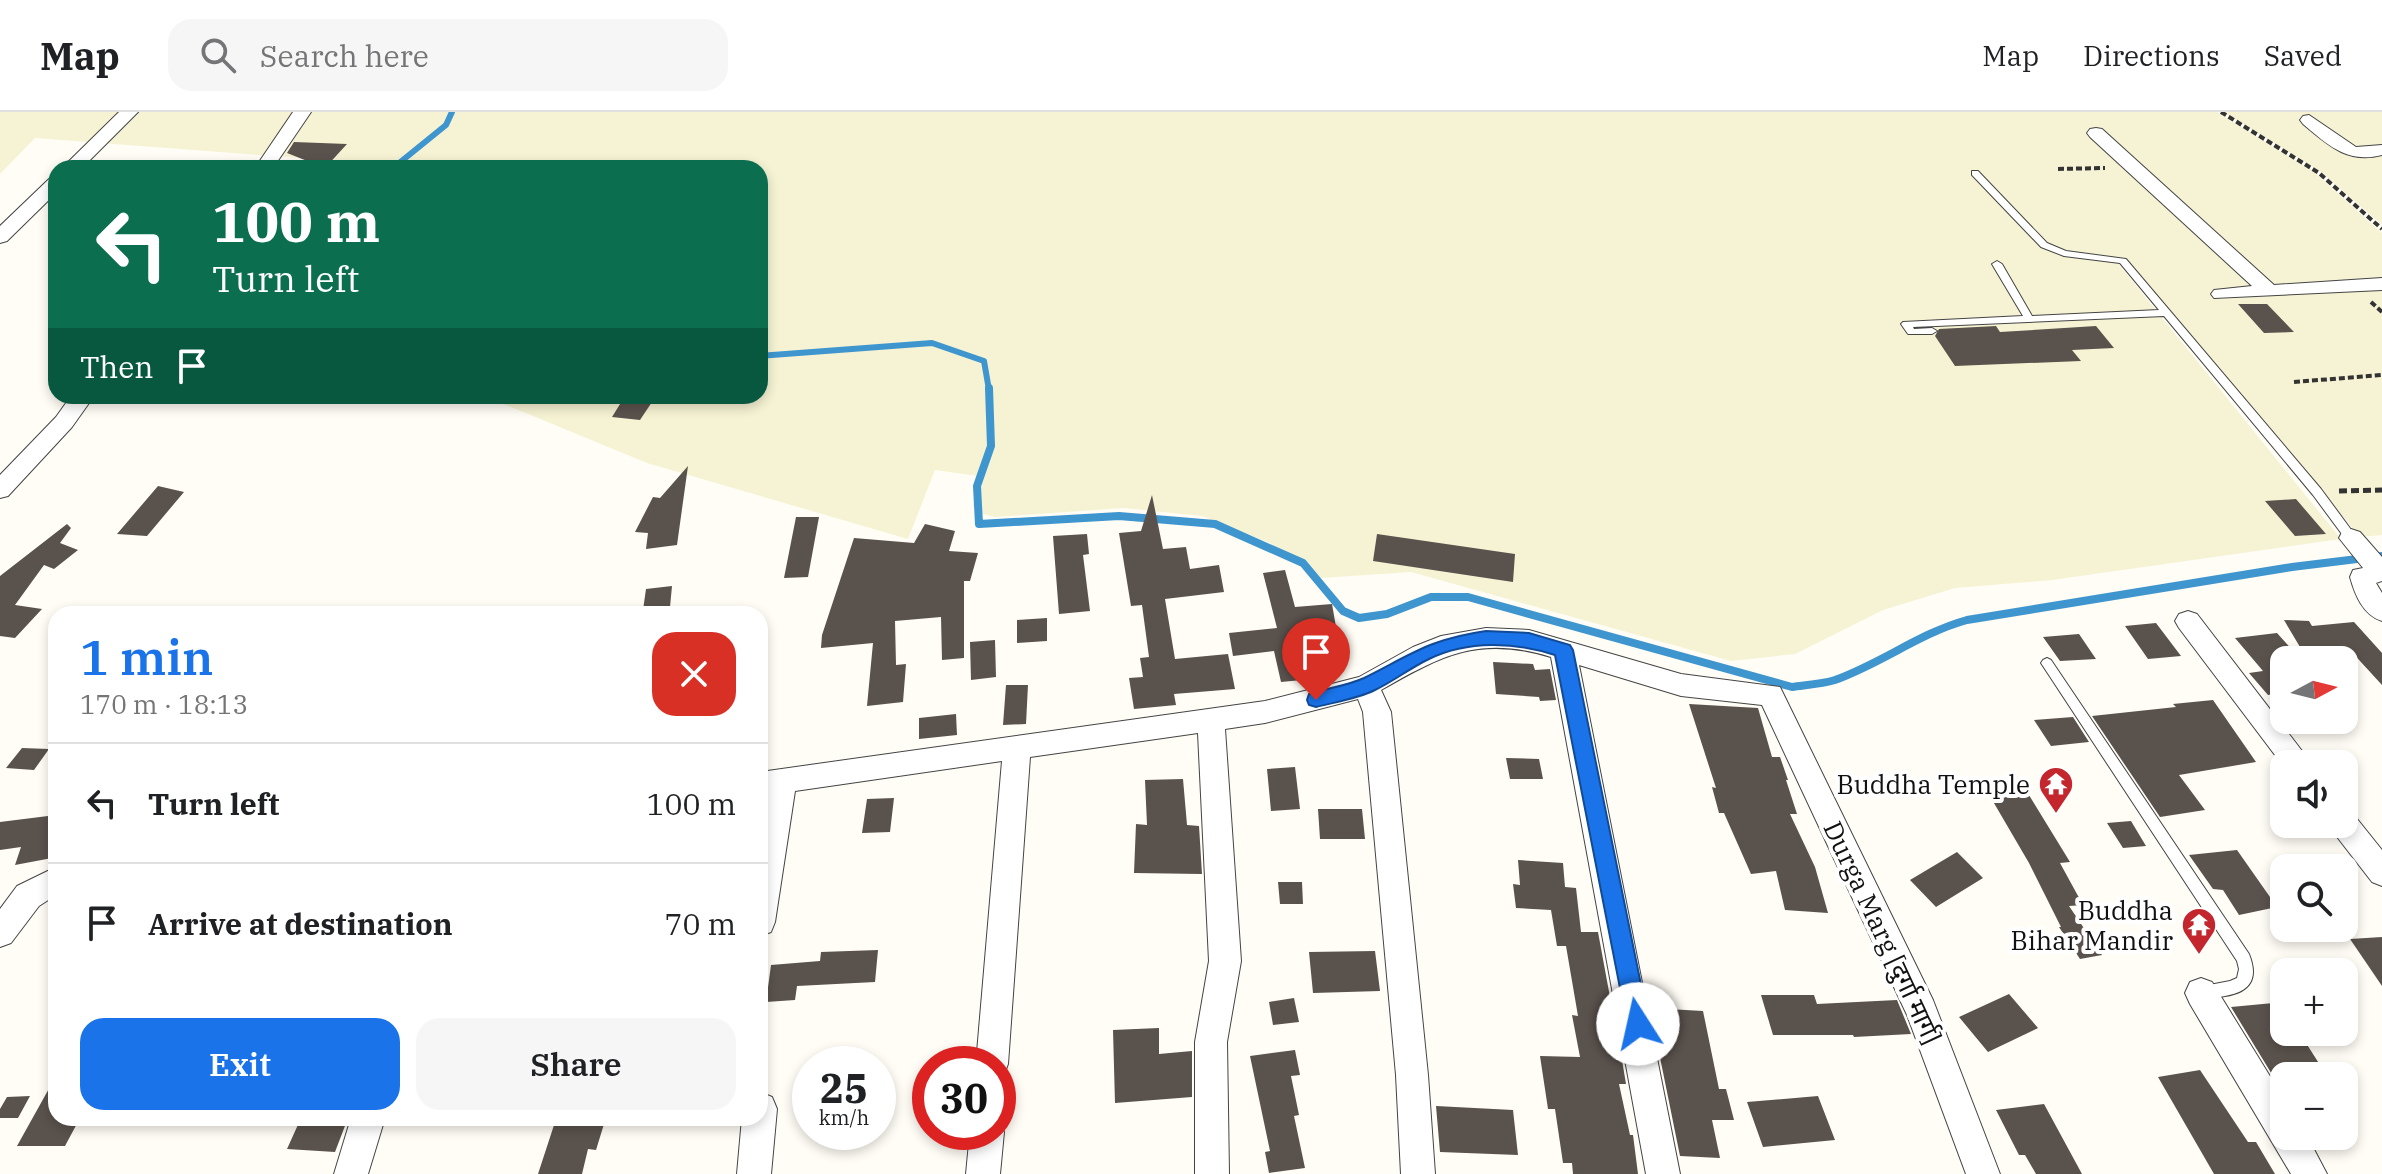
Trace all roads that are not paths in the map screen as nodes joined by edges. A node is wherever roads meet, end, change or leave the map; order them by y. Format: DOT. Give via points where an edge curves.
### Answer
graph roads {
  1 [pos="129,112"];
  2 [pos="302,112"];
  3 [pos="2309,120"];
  4 [pos="2096,133"];
  5 [pos="2382,150"];
  6 [pos="79,160"];
  7 [pos="269,160"];
  8 [pos="1975,173"];
  9 [pos="48,191"];
  10 [pos="0,237"];
  11 [pos="1997,264"];
  12 [pos="2382,284"];
  13 [pos="2269,291"];
  14 [pos="2221,294"];
  15 [pos="2167,313"];
  16 [pos="2029,319"];
  17 [pos="1932,331"];
  18 [pos="77,404"];
  19 [pos="0,490"];
  20 [pos="2351,538"];
  21 [pos="2382,572"];
  22 [pos="2382,611"];
  23 [pos="2188,621"];
  24 [pos="1563,650"];
  25 [pos="2047,663"];
  26 [pos="1366,686"];
  27 [pos="1211,720"];
  28 [pos="1017,749"];
  29 [pos="2287,750"];
  30 [pos="771,783"];
  31 [pos="768,821"];
  32 [pos="2355,838"];
  33 [pos="2382,873"];
  34 [pos="48,885"];
  35 [pos="0,933"];
  36 [pos="2201,993"];
  37 [pos="993,1046"];
  38 [pos="2270,1107"];
  39 [pos="366,1126"];
  40 [pos="758,1126"];
  41 [pos="985,1150"];
  42 [pos="2296,1150"];
  43 [pos="351,1174"];
  44 [pos="754,1174"];
  45 [pos="983,1174"];
  46 [pos="1212,1174"];
  47 [pos="1418,1174"];
  48 [pos="1663,1174"];
  49 [pos="1983,1174"];
  50 [pos="2310,1174"];
  1 -- 6 [label="street"];
  2 -- 7 [label="street"];
  3 -- 5 [label="street" via="2350,153 2364,156"];
  4 -- 13 [label="street"];
  8 -- 15 [label="lane" via="2044,245 2123,261"];
  9 -- 10 [label="street"];
  11 -- 16 [label="lane"];
  12 -- 13 [label="street"];
  13 -- 14 [label="street"];
  15 -- 16 [label="lane"];
  15 -- 20 [label="lane"];
  16 -- 17 [label="lane" via="1906,324 1911,332"];
  18 -- 19 [label="street"];
  20 -- 21 [label="street"];
  21 -- 22 [label="street" via="2362,577"];
  23 -- 29 [label="street"];
  24 -- 26 [label="street" via="1529,640 1450,643"];
  24 -- 48 [label="street" via="1633,994"];
  24 -- 49 [label="street, Durga Marg [दुर्गा मार्ग]" via="1681,685 1771,695 1922,1011"];
  25 -- 36 [label="lane" via="2244,959 2248,972 2240,985"];
  26 -- 27 [label="street"];
  26 -- 47 [label="street" via="1377,712"];
  27 -- 28 [label="street"];
  27 -- 46 [label="street" via="1225,961 1211,1042"];
  28 -- 30 [label="street"];
  28 -- 37 [label="street"];
  30 -- 31 [label="street"];
  32 -- 33 [label="street"];
  34 -- 35 [label="street" via="28,896"];
  36 -- 38 [label="street"];
  39 -- 43 [label="street"];
  40 -- 44 [label="street"];
  41 -- 45 [label="street"];
  42 -- 50 [label="street"];
}
